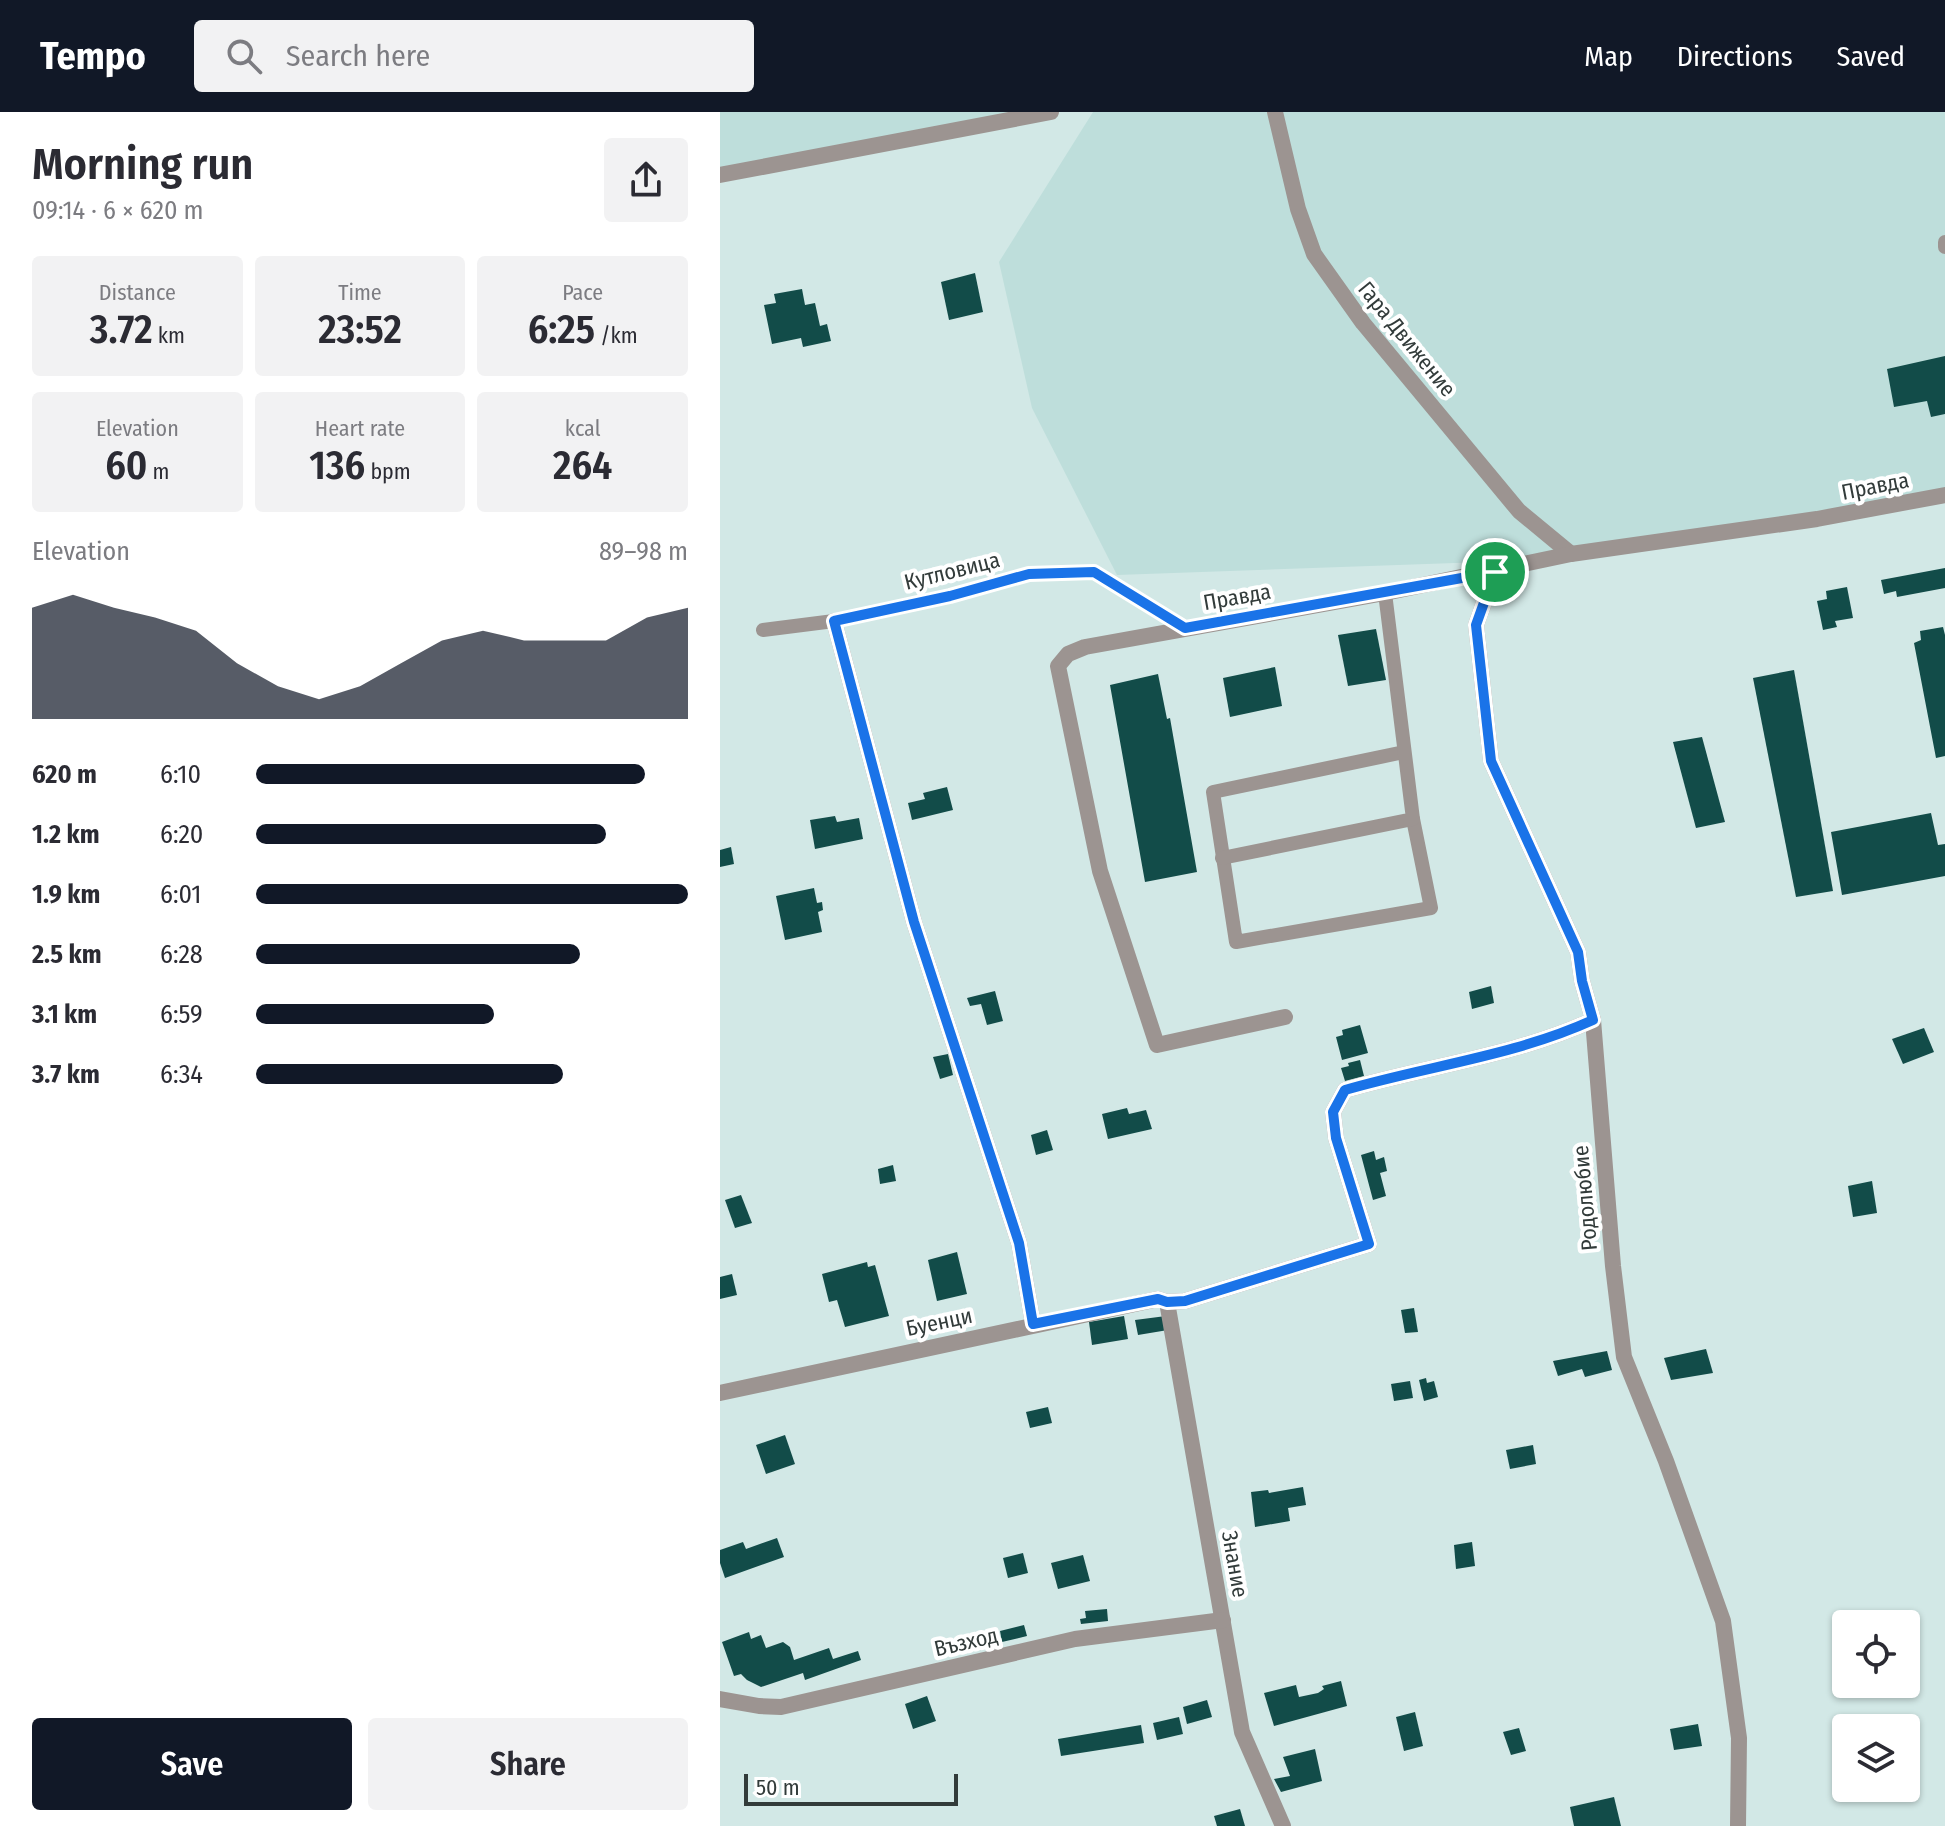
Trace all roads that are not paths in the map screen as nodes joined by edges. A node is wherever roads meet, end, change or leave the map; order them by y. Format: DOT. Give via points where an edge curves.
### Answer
graph roads {
  1 [pos="1051,112"];
  2 [pos="1275,112"];
  3 [pos="720,175"];
  4 [pos="1945,495"];
  5 [pos="1571,554"];
  6 [pos="1495,572"];
  7 [pos="1385,593"];
  8 [pos="834,621"];
  9 [pos="1185,628"];
  10 [pos="763,630"];
  11 [pos="1404,752"];
  12 [pos="1413,819"];
  13 [pos="1222,858"];
  14 [pos="1285,1017"];
  15 [pos="1593,1020"];
  16 [pos="1167,1302"];
  17 [pos="1033,1324"];
  18 [pos="720,1393"];
  19 [pos="1223,1620"];
  20 [pos="720,1699"];
  21 [pos="1283,1826"];
  22 [pos="1738,1826"];
  1 -- 3 [label="street"];
  2 -- 5 [label="street, Гара Движение" via="1314,254 1363,323 1519,511"];
  4 -- 5 [label="street, Правда"];
  5 -- 6 [label="street, Правда"];
  6 -- 7 [label="street, Правда"];
  6 -- 15 [label="street, Родолюбие" via="1476,625 1491,761 1578,952"];
  7 -- 9 [label="street, Правда"];
  7 -- 11 [label="lane"];
  8 -- 9 [label="lane, Кутловица" via="1029,574 1094,572"];
  8 -- 10 [label="lane, Кутловица"];
  8 -- 17 [label="street" via="914,922 1019,1243"];
  9 -- 14 [label="street, Правда" via="1085,647 1068,654 1058,666 1100,871 1157,1045"];
  11 -- 12 [label="lane"];
  11 -- 13 [label="lane" via="1213,792"];
  12 -- 13 [label="lane"];
  12 -- 13 [label="lane" via="1431,908 1236,942"];
  15 -- 16 [label="street, Буенци" via="1519,1048 1345,1090 1333,1112 1336,1138 1369,1244 1185,1301"];
  15 -- 22 [label="street, Родолюбие" via="1624,1357 1723,1621 1739,1738"];
  16 -- 17 [label="street, Буенци" via="1158,1299"];
  16 -- 19 [label="street, Знание"];
  17 -- 18 [label="street, Буенци"];
  19 -- 20 [label="street, Възход" via="1075,1639 781,1707"];
  19 -- 21 [label="street, Знание" via="1242,1732"];
}
